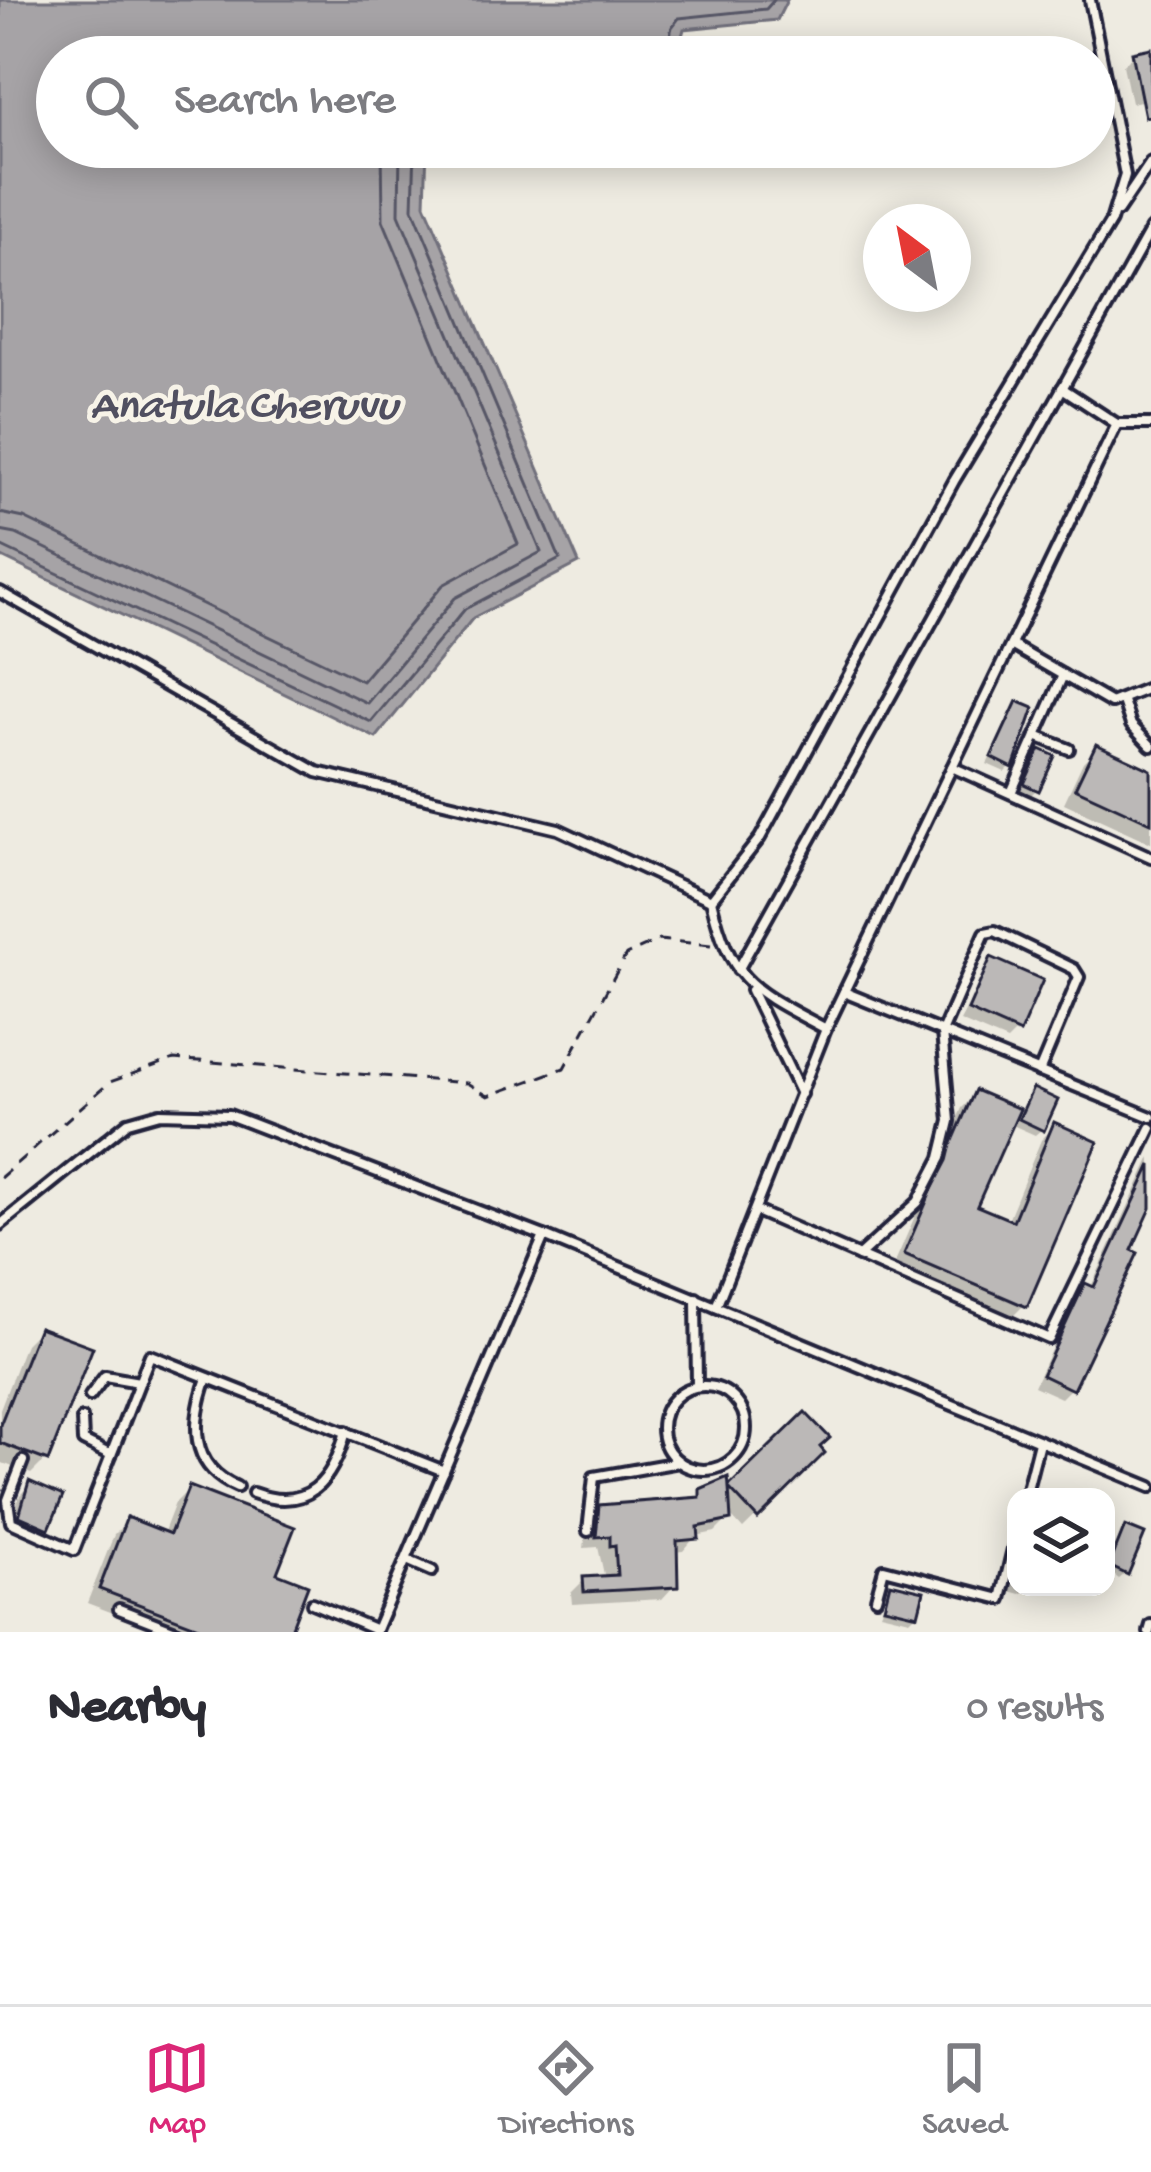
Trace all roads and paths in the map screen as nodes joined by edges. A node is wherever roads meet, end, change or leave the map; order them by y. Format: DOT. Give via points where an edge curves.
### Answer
graph roads {
  1 [pos="1090,0"];
  2 [pos="1097,36"];
  3 [pos="1115,125"];
  4 [pos="1151,162"];
  5 [pos="1111,221"];
  6 [pos="1151,229"];
  7 [pos="1062,388"];
  8 [pos="1117,424"];
  9 [pos="1151,424"];
  10 [pos="0,592"];
  11 [pos="1011,645"];
  12 [pos="1063,675"];
  13 [pos="1151,687"];
  14 [pos="1123,701"];
  15 [pos="1036,736"];
  16 [pos="1151,746"];
  17 [pos="1069,749"];
  18 [pos="952,767"];
  19 [pos="1011,794"];
  20 [pos="1151,857"];
  21 [pos="711,899"];
  22 [pos="722,946"];
  23 [pos="739,970"];
  24 [pos="751,989"];
  25 [pos="844,992"];
  26 [pos="826,1029"];
  27 [pos="942,1032"];
  28 [pos="1039,1072"];
  29 [pos="801,1094"];
  30 [pos="1151,1118"];
  31 [pos="1151,1128"];
  32 [pos="0,1178"];
  33 [pos="756,1211"];
  34 [pos="0,1225"];
  35 [pos="544,1236"];
  36 [pos="859,1256"];
  37 [pos="697,1298"];
  38 [pos="716,1306"];
  39 [pos="208,1378"];
  40 [pos="139,1382"];
  41 [pos="698,1386"];
  42 [pos="90,1396"];
  43 [pos="82,1419"];
  44 [pos="346,1431"];
  45 [pos="1039,1442"];
  46 [pos="111,1455"];
  47 [pos="23,1461"];
  48 [pos="680,1462"];
  49 [pos="444,1471"];
  50 [pos="237,1487"];
  51 [pos="1151,1487"];
  52 [pos="1027,1488"];
  53 [pos="253,1493"];
  54 [pos="588,1531"];
  55 [pos="407,1560"];
  56 [pos="432,1571"];
  57 [pos="1007,1574"];
  58 [pos="876,1598"];
  59 [pos="312,1603"];
  60 [pos="119,1609"];
  61 [pos="375,1631"];
  62 [pos="178,1632"];
  1 -- 2 [label="lane"];
  3 -- 5 [label="lane" via="1125,175"];
  4 -- 5 [label="lane"];
  5 -- 21 [label="lane" via="954,482 760,838"];
  6 -- 7 [label="lane"];
  7 -- 8 [label="lane"];
  7 -- 23 [label="lane"];
  8 -- 9 [label="lane"];
  8 -- 11 [label="lane"];
  10 -- 21 [label="lane" via="317,772 558,829"];
  11 -- 12 [label="lane"];
  11 -- 18 [label="lane"];
  12 -- 14 [label="lane" via="1111,703"];
  12 -- 15 [label="lane"];
  13 -- 14 [label="lane"];
  14 -- 16 [label="lane"];
  15 -- 17 [label="lane"];
  15 -- 19 [label="lane"];
  18 -- 19 [label="lane"];
  18 -- 25 [label="lane"];
  19 -- 20 [label="lane"];
  21 -- 22 [label="lane"];
  22 -- 23 [label="lane"];
  22 -- 32 [label="path" via="659,940 626,955 564,1068 488,1096 467,1083 174,1059 110,1082"];
  23 -- 24 [label="lane"];
  24 -- 26 [label="lane"];
  24 -- 29 [label="lane"];
  25 -- 26 [label="lane"];
  25 -- 27 [label="lane"];
  26 -- 29 [label="lane"];
  27 -- 28 [label="lane"];
  27 -- 28 [label="lane" via="978,941 994,931 1079,977"];
  27 -- 36 [label="lane" via="950,1121 941,1158 918,1202"];
  28 -- 30 [label="lane"];
  29 -- 33 [label="lane"];
  31 -- 36 [label="lane" via="1048,1339"];
  33 -- 36 [label="lane"];
  33 -- 38 [label="lane"];
  34 -- 35 [label="lane" via="128,1122 194,1111 229,1115"];
  35 -- 37 [label="lane"];
  35 -- 49 [label="lane"];
  37 -- 38 [label="lane"];
  37 -- 41 [label="lane"];
  38 -- 45 [label="lane"];
  39 -- 40 [label="lane" via="150,1355"];
  39 -- 44 [label="lane"];
  39 -- 50 [label="lane" via="194,1422 197,1446 208,1467"];
  40 -- 42 [label="lane" via="105,1376"];
  40 -- 46 [label="lane"];
  41 -- 48 [label="lane" via="673,1400 662,1426"];
  41 -- 48 [label="lane" via="734,1398 745,1435 721,1466"];
  43 -- 46 [label="lane" via="83,1441"];
  44 -- 49 [label="lane"];
  44 -- 53 [label="lane" via="337,1464 299,1501"];
  45 -- 51 [label="lane"];
  45 -- 52 [label="lane"];
  46 -- 47 [label="lane" via="74,1550 11,1522 8,1500"];
  48 -- 54 [label="lane" via="594,1477"];
  49 -- 55 [label="lane"];
  55 -- 56 [label="lane"];
  55 -- 61 [label="lane"];
  57 -- 58 [label="lane" via="1001,1599 884,1569"];
  59 -- 61 [label="lane"];
  60 -- 62 [label="lane"];
}
